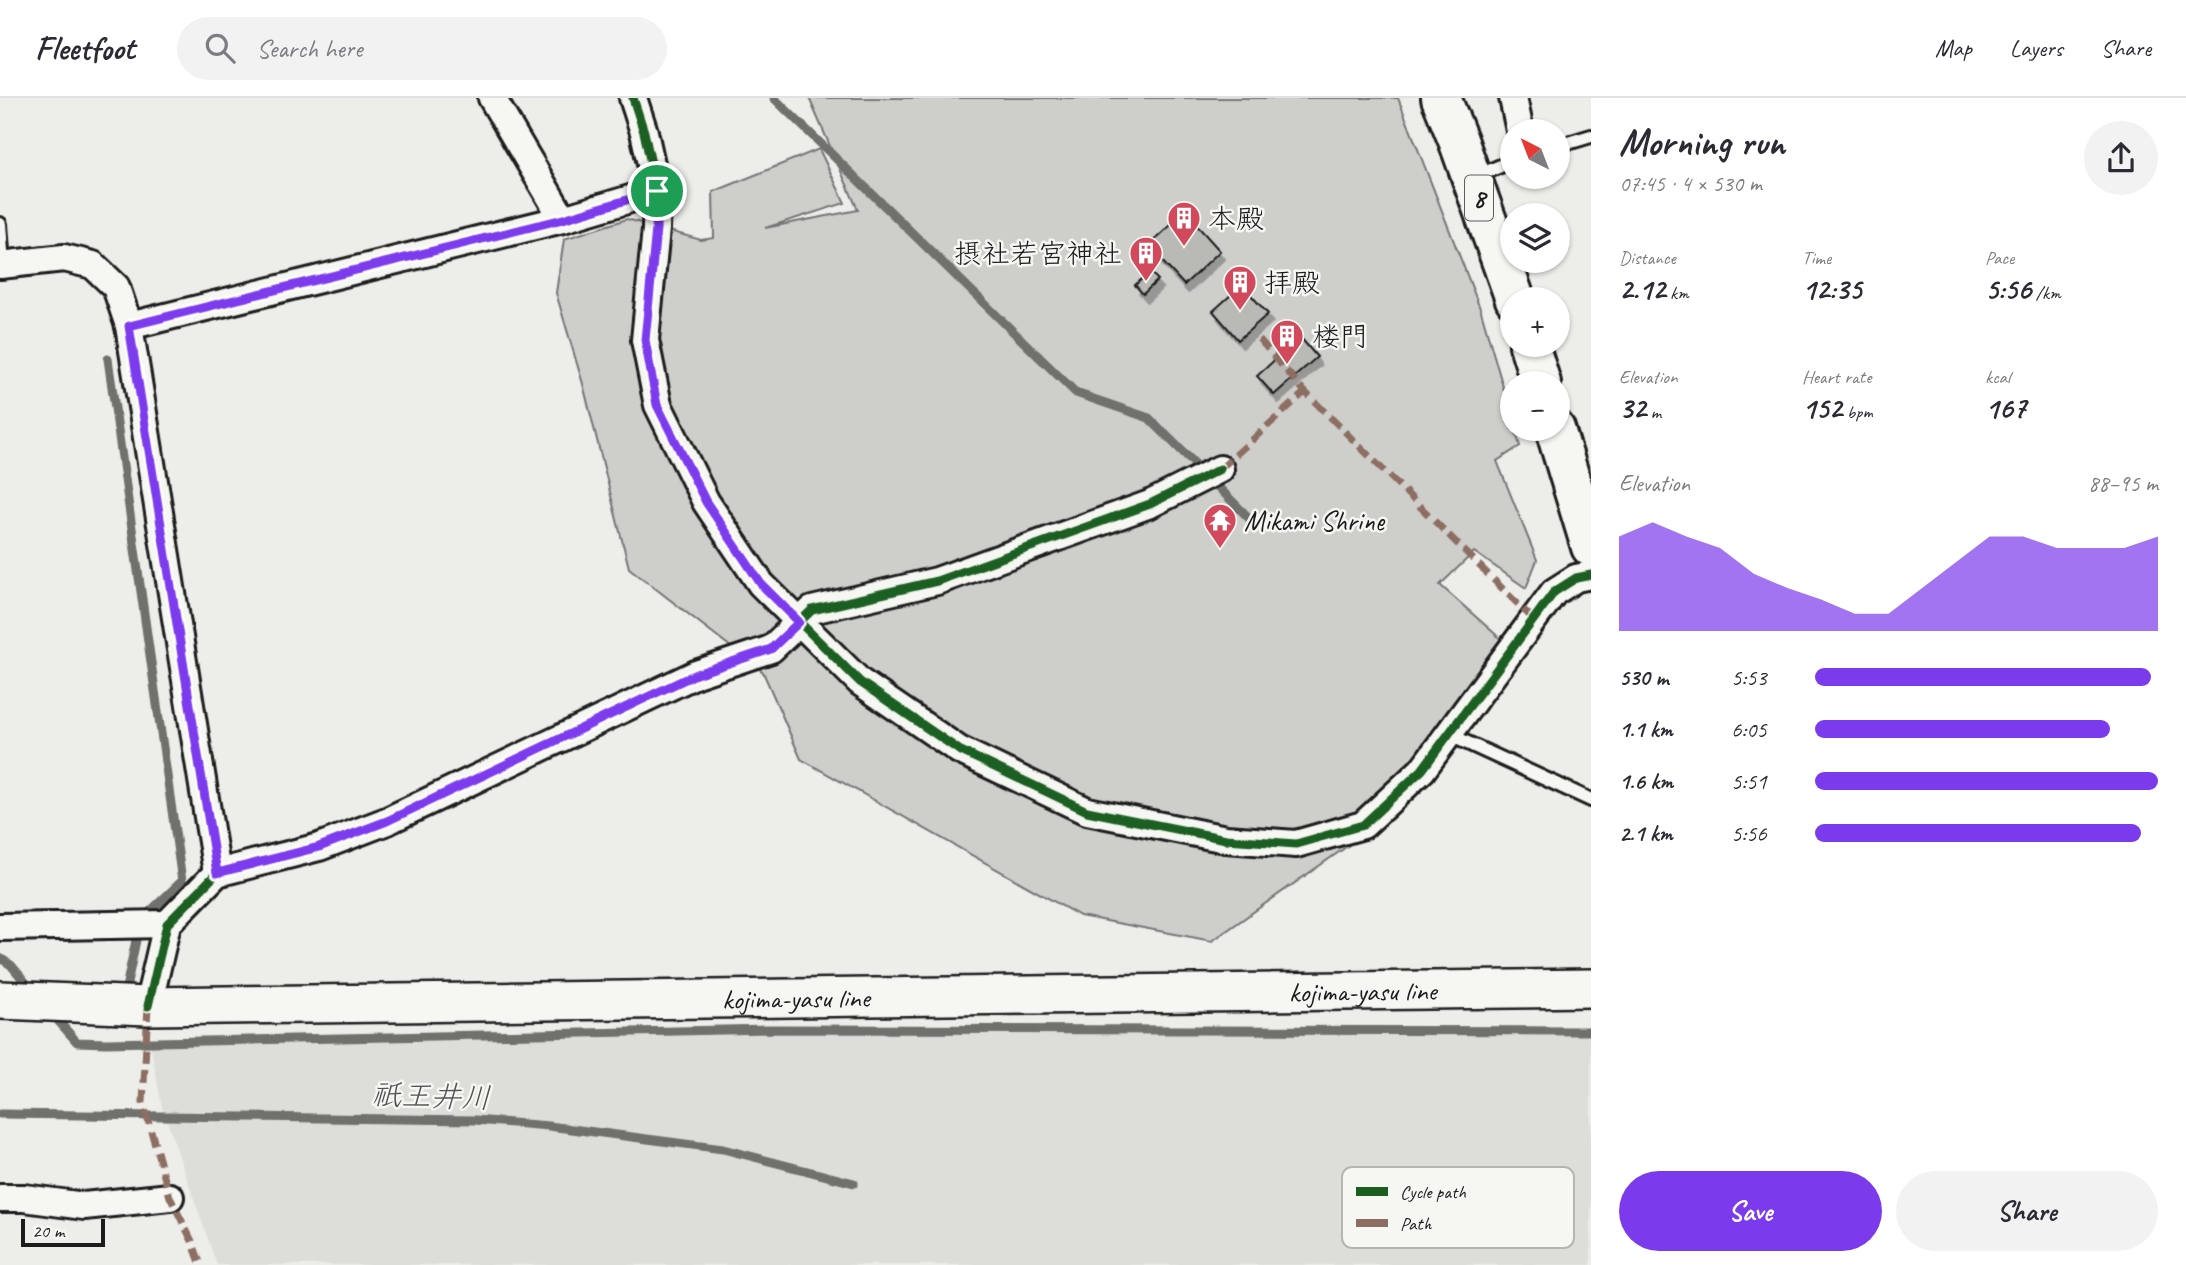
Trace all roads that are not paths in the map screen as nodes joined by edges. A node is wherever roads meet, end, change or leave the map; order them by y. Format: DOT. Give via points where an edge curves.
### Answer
graph roads {
  1 [pos="492,98"];
  2 [pos="633,98"];
  3 [pos="1441,98"];
  4 [pos="1513,98"];
  5 [pos="1517,119"];
  6 [pos="1591,136"];
  7 [pos="1570,142"];
  8 [pos="1500,166"];
  9 [pos="1472,179"];
  10 [pos="657,191"];
  11 [pos="563,219"];
  12 [pos="0,224"];
  13 [pos="2,265"];
  14 [pos="1511,287"];
  15 [pos="129,326"];
  16 [pos="1560,441"];
  17 [pos="1220,469"];
  18 [pos="1584,502"];
  19 [pos="1591,547"];
  20 [pos="1591,575"];
  21 [pos="799,622"];
  22 [pos="1448,734"];
  23 [pos="1591,800"];
  24 [pos="217,873"];
  25 [pos="167,924"];
  26 [pos="0,927"];
  27 [pos="1591,988"];
  28 [pos="0,1000"];
  29 [pos="148,1006"];
  30 [pos="170,1197"];
  31 [pos="0,1198"];
  1 -- 11 [label="street"];
  2 -- 10 [label="street"];
  3 -- 9 [label="highway, 8"];
  4 -- 5 [label="street"];
  6 -- 7 [label="lane"];
  8 -- 9 [label="lane"];
  9 -- 14 [label="highway, 8"];
  10 -- 11 [label="street"];
  10 -- 21 [label="street" via="645,340 657,405 706,502 761,584"];
  11 -- 15 [label="street"];
  12 -- 13 [label="lane"];
  13 -- 15 [label="street" via="64,258 93,265 116,287"];
  15 -- 24 [label="street"];
  16 -- 18 [label="highway"];
  17 -- 21 [label="street" via="1150,504 1037,547 937,581 812,610"];
  18 -- 19 [label="highway"];
  20 -- 22 [label="street" via="1576,578 1554,592"];
  21 -- 22 [label="street" via="860,682 959,750 1087,811 1226,839 1296,844 1363,825 1422,770"];
  21 -- 24 [label="street" via="771,649 696,674 387,821 319,847"];
  22 -- 23 [label="lane"];
  24 -- 25 [label="street"];
  25 -- 26 [label="street"];
  25 -- 29 [label="street"];
  27 -- 29 [label="main road, kojima-yasu line"];
  28 -- 29 [label="main road, kojima-yasu line"];
  30 -- 31 [label="street" via="84,1206"];
}
